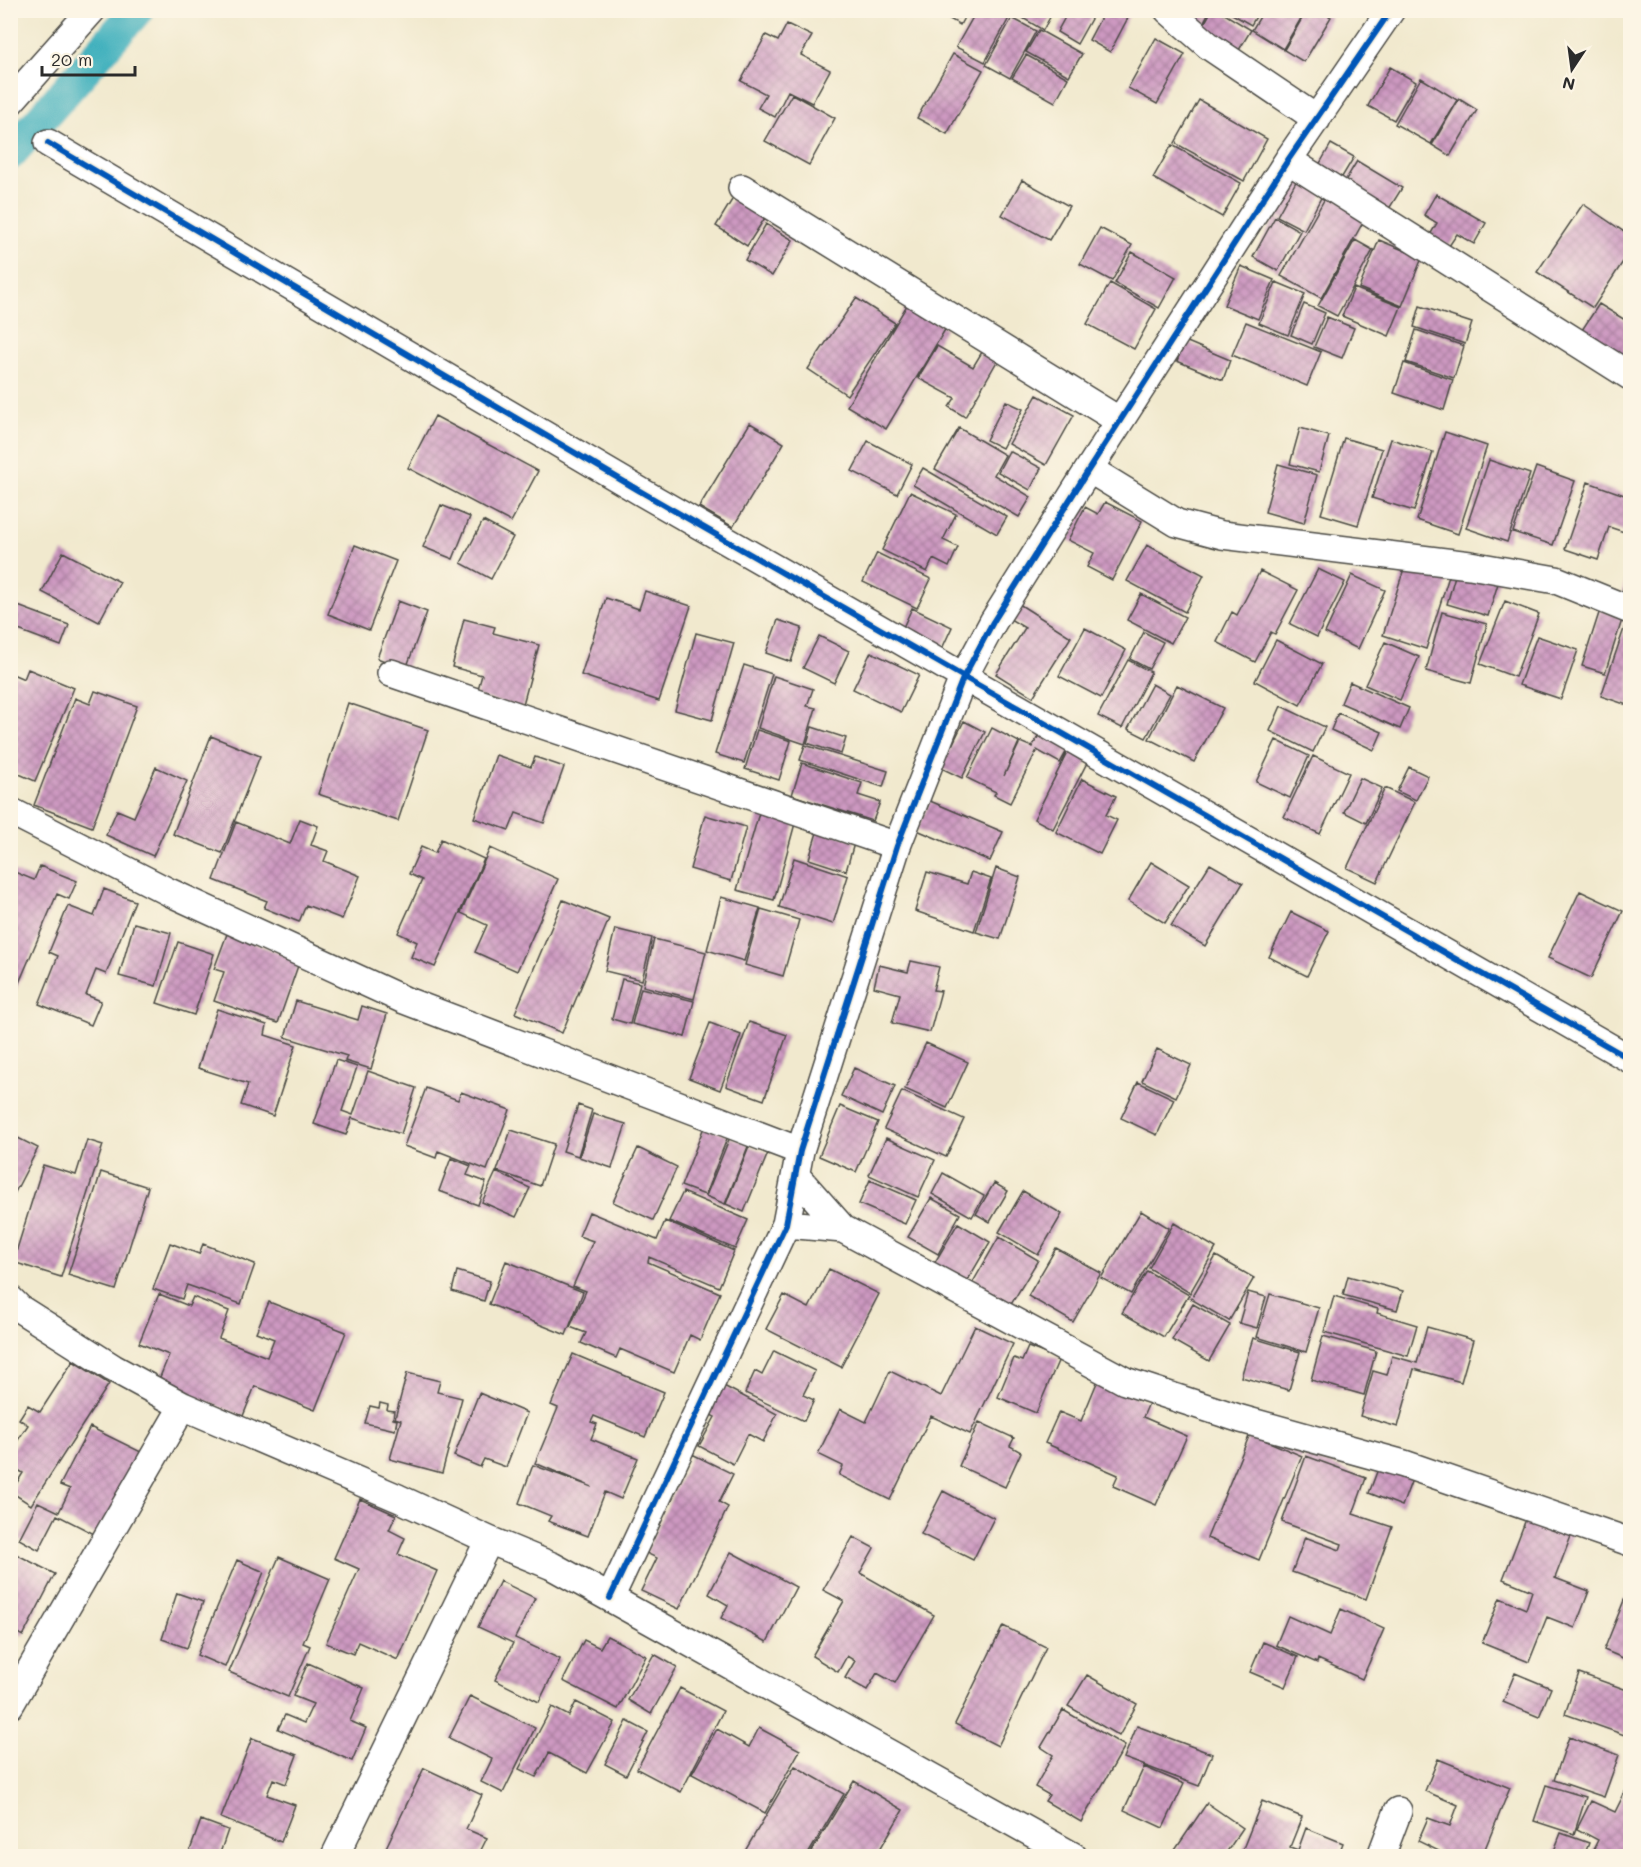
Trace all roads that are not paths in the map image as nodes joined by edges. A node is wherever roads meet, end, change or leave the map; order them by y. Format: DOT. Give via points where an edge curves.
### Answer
graph roads {
  1 [pos="92,10"];
  2 [pos="1168,10"];
  3 [pos="1391,10"];
  4 [pos="10,102"];
  5 [pos="1317,119"];
  6 [pos="48,143"];
  7 [pos="1288,160"];
  8 [pos="742,188"];
  9 [pos="1630,376"];
  10 [pos="1120,421"];
  11 [pos="1089,469"];
  12 [pos="1630,610"];
  13 [pos="391,673"];
  14 [pos="963,678"];
  15 [pos="10,811"];
  16 [pos="897,846"];
  17 [pos="1630,1059"];
  18 [pos="798,1164"];
  19 [pos="786,1224"];
  20 [pos="843,1229"];
  21 [pos="10,1299"];
  22 [pos="183,1406"];
  23 [pos="489,1540"];
  24 [pos="1630,1542"];
  25 [pos="610,1598"];
  26 [pos="10,1705"];
  27 [pos="1398,1811"];
  28 [pos="1071,1856"];
  29 [pos="335,1857"];
  30 [pos="1381,1857"];
  1 -- 4 [label="street"];
  2 -- 5 [label="street" via="1209,46"];
  3 -- 5 [label="street"];
  5 -- 7 [label="street"];
  6 -- 14 [label="street"];
  7 -- 9 [label="street"];
  7 -- 10 [label="street"];
  8 -- 10 [label="street"];
  10 -- 11 [label="street"];
  11 -- 12 [label="street" via="1177,523 1222,535 1556,580"];
  11 -- 14 [label="street" via="993,622"];
  13 -- 16 [label="street"];
  14 -- 16 [label="street"];
  14 -- 17 [label="street"];
  15 -- 18 [label="street" via="169,892 404,1000"];
  16 -- 18 [label="street"];
  18 -- 19 [label="street"];
  18 -- 20 [label="street"];
  19 -- 20 [label="street"];
  19 -- 25 [label="street"];
  20 -- 24 [label="street" via="1125,1381 1241,1419 1404,1464"];
  21 -- 22 [label="street" via="113,1368"];
  22 -- 23 [label="street"];
  22 -- 26 [label="street"];
  23 -- 25 [label="street" via="552,1566"];
  23 -- 29 [label="street"];
  25 -- 28 [label="street"];
  27 -- 30 [label="street"];
}
